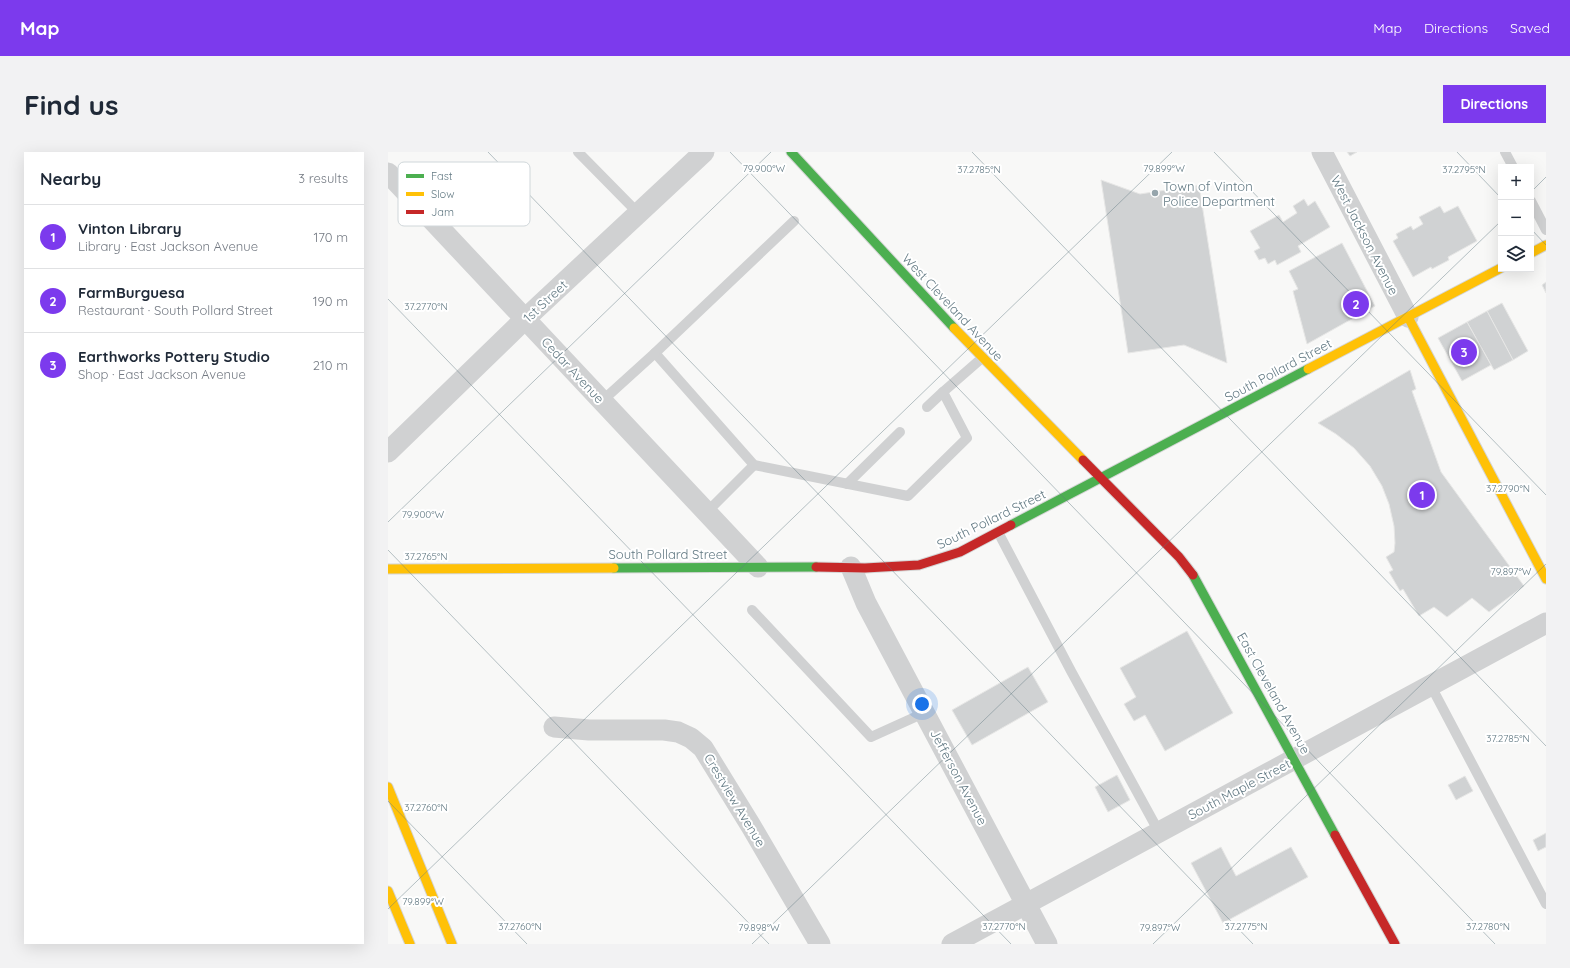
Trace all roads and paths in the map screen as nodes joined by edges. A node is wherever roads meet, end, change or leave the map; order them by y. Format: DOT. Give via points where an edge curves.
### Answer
graph roads {
  1 [pos="578,152"];
  2 [pos="704,152"];
  3 [pos="791,152"];
  4 [pos="1322,152"];
  5 [pos="1505,152"];
  6 [pos="1511,164"];
  7 [pos="388,173"];
  8 [pos="398,184"];
  9 [pos="1534,207"];
  10 [pos="639,214"];
  11 [pos="794,221"];
  12 [pos="438,226"];
  13 [pos="1546,230"];
  14 [pos="1546,245"];
  15 [pos="1534,251"];
  16 [pos="1498,270"];
  17 [pos="1408,317"];
  18 [pos="525,319"];
  19 [pos="655,352"];
  20 [pos="982,358"];
  21 [pos="943,392"];
  22 [pos="602,401"];
  23 [pos="927,407"];
  24 [pos="900,432"];
  25 [pos="388,452"];
  26 [pos="754,465"];
  27 [pos="1099,478"];
  28 [pos="847,484"];
  29 [pos="707,512"];
  30 [pos="998,532"];
  31 [pos="758,567"];
  32 [pos="850,567"];
  33 [pos="388,569"];
  34 [pos="1546,579"];
  35 [pos="752,610"];
  36 [pos="1546,623"];
  37 [pos="1431,686"];
  38 [pos="924,713"];
  39 [pos="554,727"];
  40 [pos="1294,758"];
  41 [pos="388,786"];
  42 [pos="1159,832"];
  43 [pos="388,890"];
  44 [pos="1546,904"];
  45 [pos="1026,905"];
  46 [pos="410,944"];
  47 [pos="452,944"];
  48 [pos="820,944"];
  49 [pos="952,944"];
  50 [pos="1047,944"];
  51 [pos="1395,944"];
  1 -- 10 [label="lane"];
  2 -- 10 [label="street, 1st Street"];
  3 -- 20 [label="main road, West Cleveland Avenue"];
  4 -- 17 [label="street, West Jackson Avenue"];
  5 -- 6 [label="lane"];
  7 -- 8 [label="street, Cedar Avenue"];
  9 -- 13 [label="lane"];
  10 -- 18 [label="street, 1st Street"];
  11 -- 19 [label="lane"];
  12 -- 18 [label="street, Cedar Avenue"];
  14 -- 15 [label="main road"];
  16 -- 17 [label="main road, South Pollard Street"];
  17 -- 27 [label="main road, South Pollard Street"];
  17 -- 34 [label="main road"];
  18 -- 22 [label="street, Cedar Avenue"];
  18 -- 25 [label="street, 1st Street"];
  19 -- 22 [label="lane"];
  19 -- 26 [label="lane"];
  20 -- 21 [label="lane"];
  20 -- 27 [label="main road, West Cleveland Avenue"];
  21 -- 23 [label="lane"];
  21 -- 28 [label="lane" via="967,438 908,496"];
  22 -- 29 [label="street, Cedar Avenue"];
  24 -- 28 [label="lane"];
  26 -- 28 [label="lane"];
  26 -- 29 [label="lane"];
  27 -- 30 [label="main road, South Pollard Street"];
  27 -- 40 [label="main road, East Cleveland Avenue" via="1193,574"];
  29 -- 31 [label="street, Cedar Avenue"];
  30 -- 32 [label="main road, South Pollard Street" via="960,552 919,565"];
  30 -- 42 [label="lane" via="1070,671"];
  31 -- 32 [label="main road, South Pollard Street"];
  31 -- 33 [label="main road, South Pollard Street"];
  32 -- 38 [label="street, Jefferson Avenue" via="866,603"];
  35 -- 38 [label="lane" via="871,737"];
  36 -- 37 [label="street, South Maple Street"];
  37 -- 40 [label="street, South Maple Street"];
  37 -- 44 [label="lane"];
  38 -- 45 [label="street, Jefferson Avenue"];
  39 -- 48 [label="street, Crestview Avenue" via="589,730 664,730 678,732 703,748"];
  40 -- 42 [label="street, South Maple Street"];
  40 -- 51 [label="main road, East Cleveland Avenue"];
  41 -- 47 [label="main road"];
  42 -- 45 [label="street, South Maple Street"];
  43 -- 46 [label="main road"];
  45 -- 49 [label="street, South Maple Street"];
  45 -- 50 [label="street, Jefferson Avenue"];
}
